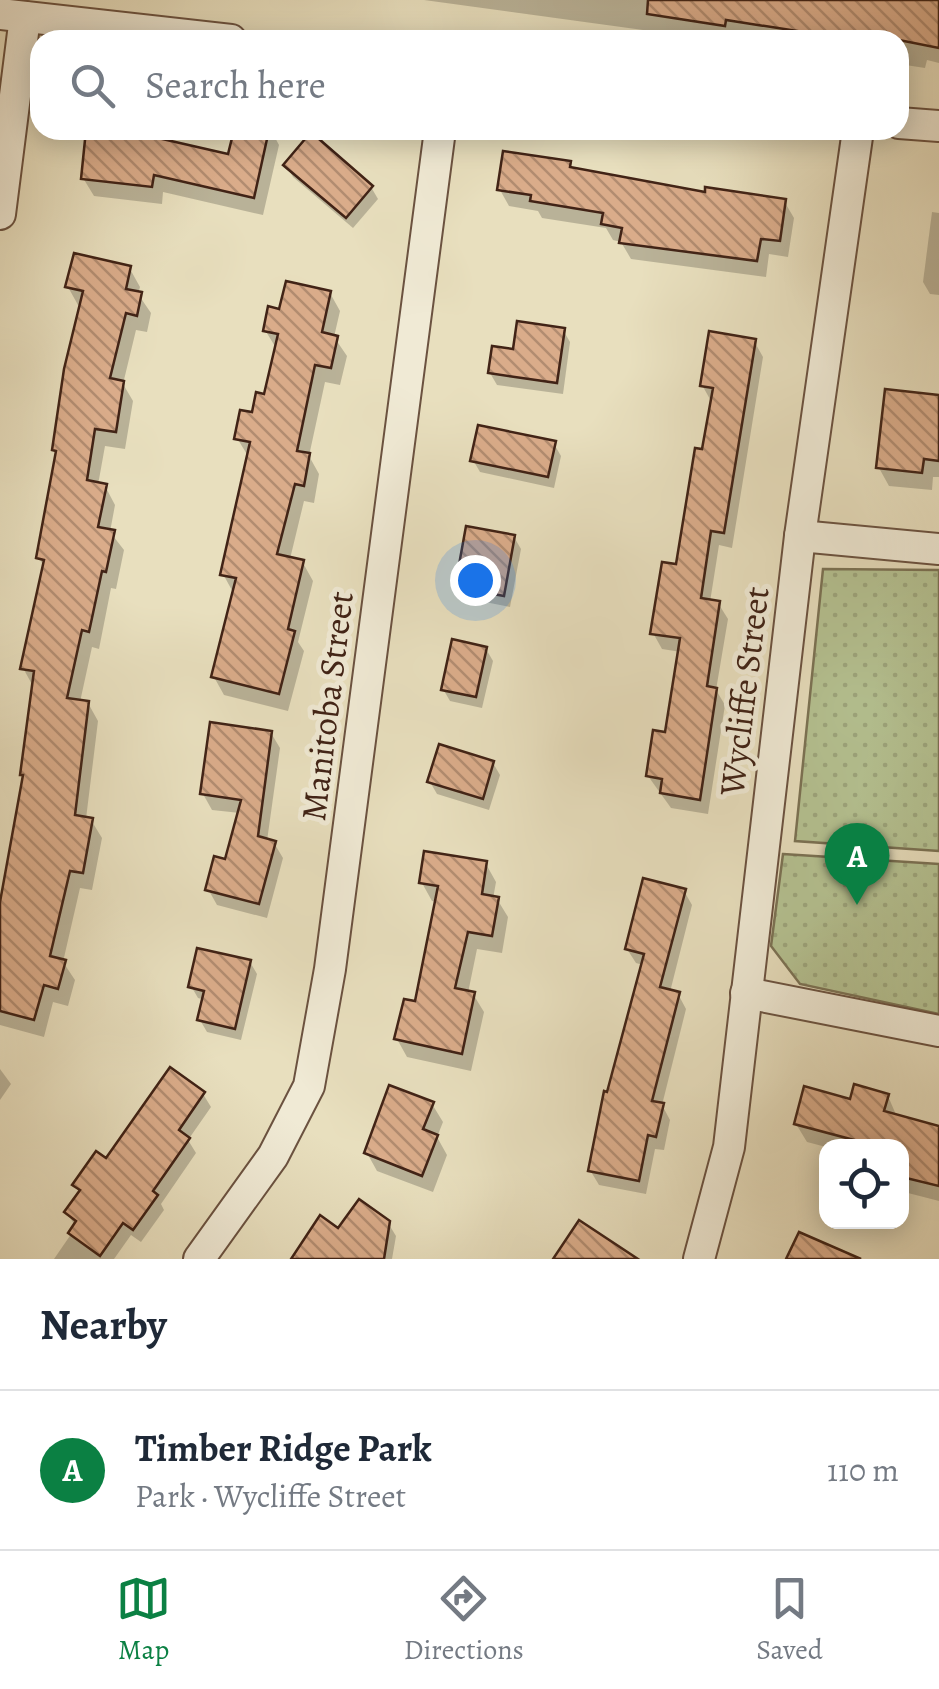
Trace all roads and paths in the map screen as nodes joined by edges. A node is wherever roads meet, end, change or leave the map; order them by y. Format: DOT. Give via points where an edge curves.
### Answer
graph roads {
  1 [pos="13,15"];
  2 [pos="144,30"];
  3 [pos="909,124"];
  4 [pos="939,126"];
  5 [pos="439,140"];
  6 [pos="857,140"];
  7 [pos="0,214"];
  8 [pos="800,536"];
  9 [pos="939,549"];
  10 [pos="746,993"];
  11 [pos="939,1032"];
  12 [pos="199,1259"];
  13 [pos="698,1259"];
  1 -- 2 [label="street"];
  1 -- 7 [label="street"];
  3 -- 4 [label="street"];
  5 -- 12 [label="street, Manitoba Street" via="330,969 308,1086 274,1156"];
  6 -- 8 [label="street, Wycliffe Street"];
  8 -- 9 [label="street"];
  8 -- 10 [label="street, Wycliffe Street"];
  10 -- 11 [label="street"];
  10 -- 13 [label="street, Wycliffe Street" via="729,1147"];
}
